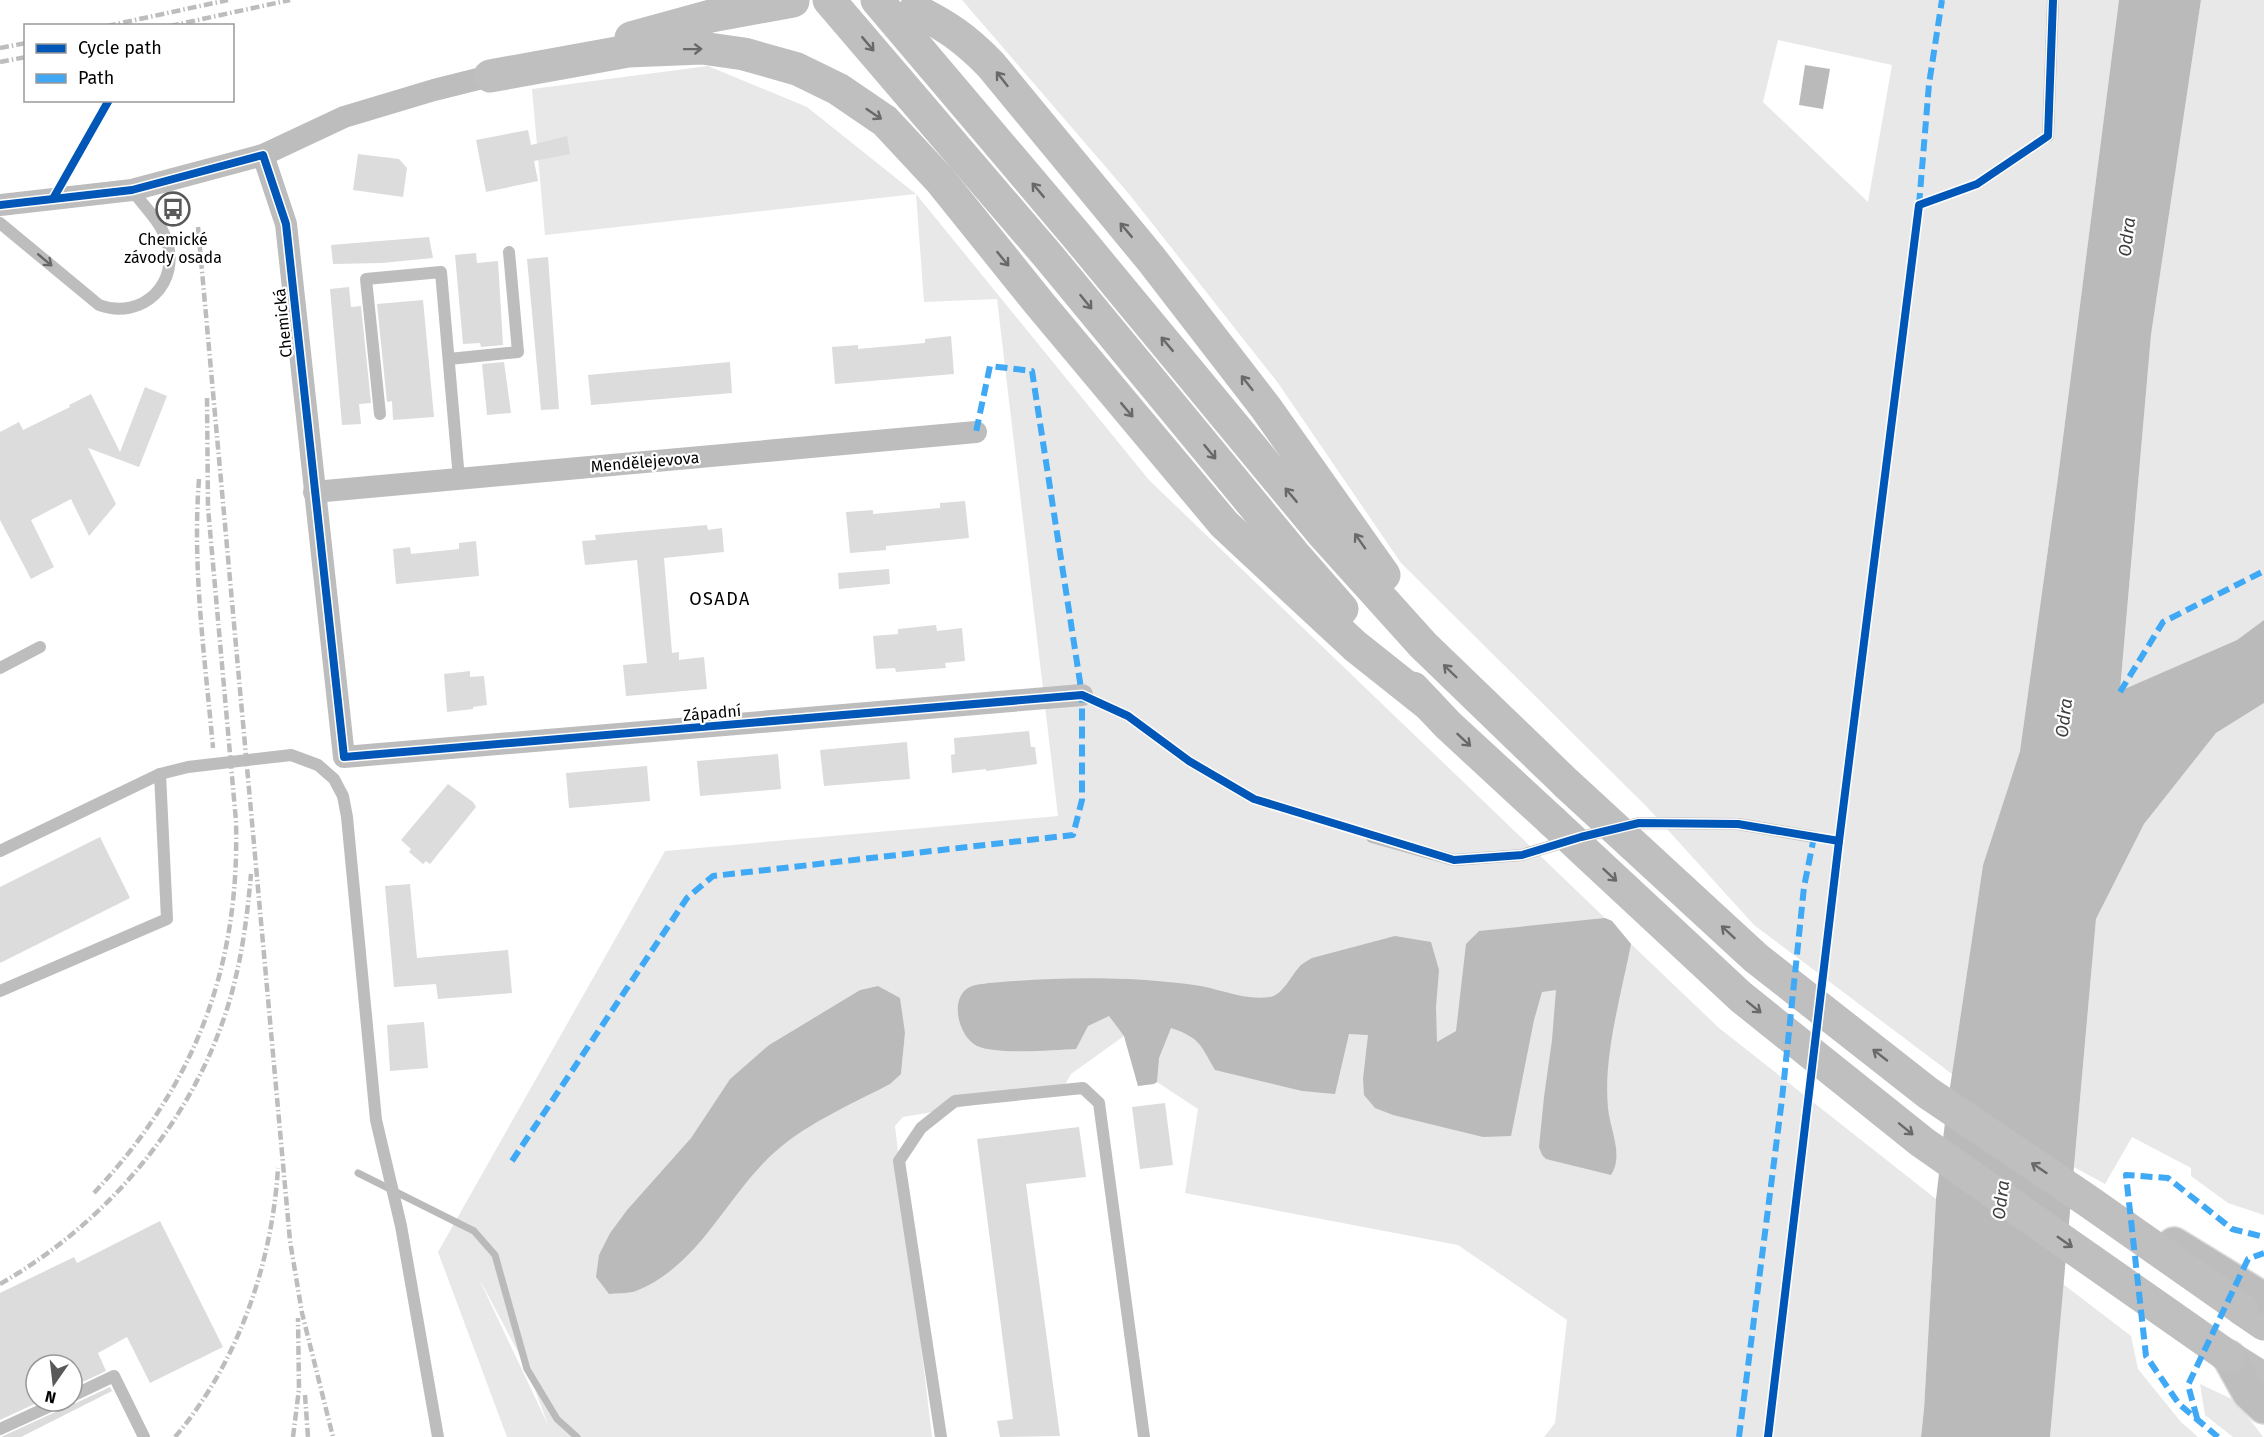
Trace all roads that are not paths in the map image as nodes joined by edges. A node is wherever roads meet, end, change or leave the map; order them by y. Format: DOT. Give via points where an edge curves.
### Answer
graph roads {
  1 [pos="793,0"];
  2 [pos="829,0"];
  3 [pos="878,0"];
  4 [pos="2053,0"];
  5 [pos="915,10"];
  6 [pos="490,76"];
  7 [pos="2048,136"];
  8 [pos="263,155"];
  9 [pos="132,190"];
  10 [pos="0,205"];
  11 [pos="0,223"];
  12 [pos="509,252"];
  13 [pos="449,359"];
  14 [pos="380,414"];
  15 [pos="976,432"];
  16 [pos="459,479"];
  17 [pos="314,492"];
  18 [pos="1423,645"];
  19 [pos="40,647"];
  20 [pos="0,668"];
  21 [pos="1082,695"];
  22 [pos="1428,704"];
  23 [pos="344,757"];
  24 [pos="160,774"];
  25 [pos="1372,837"];
  26 [pos="1814,837"];
  27 [pos="0,851"];
  28 [pos="0,992"];
  29 [pos="2257,1307"];
  30 [pos="2229,1357"];
  31 [pos="2264,1379"];
  32 [pos="84,1390"];
  33 [pos="2264,1407"];
  34 [pos="35,1413"];
  35 [pos="0,1429"];
  36 [pos="144,1437"];
  37 [pos="438,1437"];
  38 [pos="940,1437"];
  39 [pos="1144,1437"];
  1 -- 6 [label="main road" via="711,16"];
  2 -- 22 [label="main road, one-way" via="1049,257 1293,553"];
  18 -- 3 [label="main road, one-way" via="1323,534"];
  4 -- 7 [label="lane"];
  18 -- 5 [label="main road, one-way" via="1386,579 1273,417 1150,259 991,65 967,40"];
  6 -- 8 [label="street" via="344,117"];
  6 -- 22 [label="main road, one-way" via="628,51 702,48 744,54 796,69 838,89 885,122 940,180 1224,524 1355,646"];
  8 -- 9 [label="street"];
  8 -- 17 [label="street, Chemická" via="286,224"];
  9 -- 10 [label="street"];
  11 -- 9 [label="lane, one-way" via="99,305 111,309 135,306 153,297 162,286 170,255 161,228"];
  12 -- 13 [label="lane" via="518,352"];
  13 -- 14 [label="lane" via="441,272 366,279"];
  13 -- 16 [label="lane"];
  15 -- 16 [label="street, Mendělejevova"];
  16 -- 17 [label="street, Mendělejevova"];
  17 -- 23 [label="street, Chemická"];
  29 -- 18 [label="main road, one-way, bridge" via="2088,1201 1928,1093 1756,958"];
  19 -- 20 [label="lane"];
  21 -- 23 [label="street, Západní"];
  22 -- 30 [label="main road, one-way, bridge" via="1741,997 1913,1134"];
  24 -- 27 [label="lane"];
  24 -- 28 [label="lane" via="167,919"];
  24 -- 37 [label="lane" via="291,755 318,765 334,779 343,796 376,1120 401,1226"];
  25 -- 26 [label="lane" via="1454,860 1522,855 1639,823 1738,824"];
  30 -- 31 [label="main road"];
  30 -- 33 [label="highway" via="2249,1393"];
  32 -- 36 [label="lane" via="114,1376"];
  34 -- 35 [label="lane"];
  38 -- 39 [label="lane" via="899,1161 921,1128 956,1101 1083,1088 1099,1103"];
}
